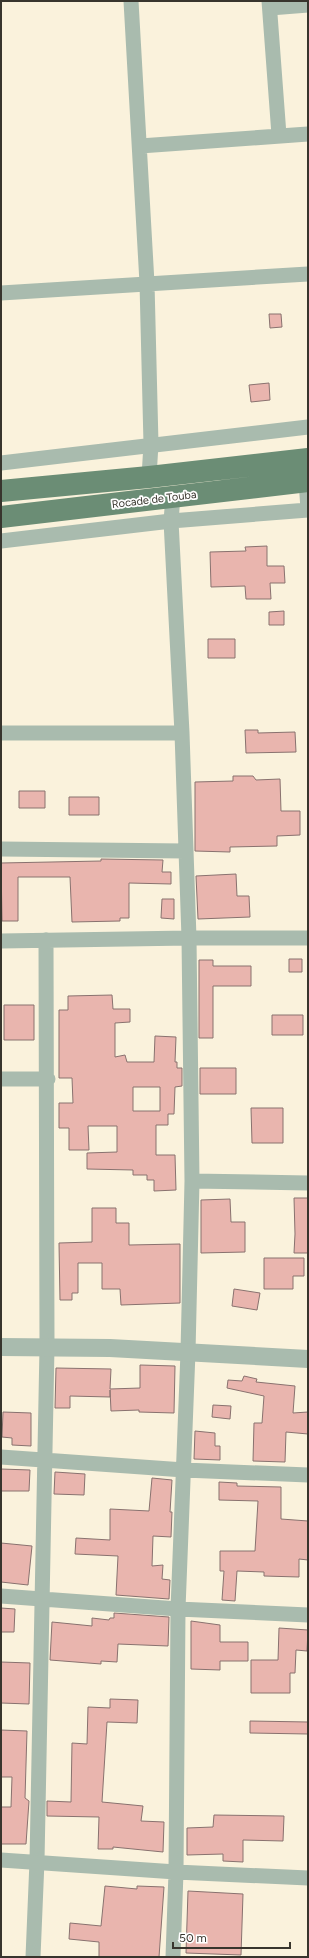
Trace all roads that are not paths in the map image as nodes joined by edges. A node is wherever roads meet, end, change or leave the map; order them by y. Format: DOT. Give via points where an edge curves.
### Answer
graph roads {
  1 [pos="130,1"];
  2 [pos="270,4"];
  3 [pos="308,5"];
  4 [pos="308,134"];
  5 [pos="279,136"];
  6 [pos="140,146"];
  7 [pos="308,274"];
  8 [pos="147,283"];
  9 [pos="1,294"];
  10 [pos="308,427"];
  11 [pos="151,444"];
  12 [pos="308,459"];
  13 [pos="1,463"];
  14 [pos="149,477"];
  15 [pos="307,481"];
  16 [pos="1,491"];
  17 [pos="173,496"];
  18 [pos="308,509"];
  19 [pos="1,517"];
  20 [pos="171,522"];
  21 [pos="1,541"];
  22 [pos="1,733"];
  23 [pos="182,733"];
  24 [pos="1,849"];
  25 [pos="184,851"];
  26 [pos="189,938"];
  27 [pos="308,938"];
  28 [pos="46,940"];
  29 [pos="1,941"];
  30 [pos="1,1079"];
  31 [pos="48,1079"];
  32 [pos="192,1181"];
  33 [pos="308,1183"];
  34 [pos="1,1347"];
  35 [pos="47,1347"];
  36 [pos="188,1352"];
  37 [pos="308,1359"];
  38 [pos="1,1458"];
  39 [pos="45,1460"];
  40 [pos="184,1470"];
  41 [pos="308,1475"];
  42 [pos="1,1596"];
  43 [pos="43,1598"];
  44 [pos="178,1609"];
  45 [pos="308,1615"];
  46 [pos="1,1860"];
  47 [pos="37,1861"];
  48 [pos="176,1872"];
  49 [pos="308,1878"];
  50 [pos="32,1957"];
  51 [pos="173,1957"];
  1 -- 6 [label="street"];
  2 -- 3 [label="street"];
  2 -- 5 [label="street"];
  4 -- 5 [label="street"];
  5 -- 6 [label="street"];
  6 -- 8 [label="street"];
  7 -- 8 [label="street"];
  8 -- 9 [label="street"];
  8 -- 11 [label="street"];
  10 -- 11 [label="street"];
  11 -- 13 [label="street"];
  11 -- 14 [label="street"];
  12 -- 14 [label="main road, Rocade de Touba"];
  14 -- 16 [label="main road, Rocade de Touba"];
  15 -- 17 [label="main road, Rocade de Touba"];
  15 -- 18 [label="street"];
  17 -- 19 [label="main road, Rocade de Touba"];
  17 -- 20 [label="street"];
  18 -- 20 [label="street"];
  20 -- 21 [label="street"];
  20 -- 23 [label="street"];
  22 -- 23 [label="street"];
  23 -- 25 [label="street"];
  24 -- 25 [label="street"];
  25 -- 26 [label="street"];
  26 -- 27 [label="street"];
  26 -- 28 [label="street"];
  26 -- 32 [label="street"];
  28 -- 29 [label="street"];
  28 -- 31 [label="street"];
  30 -- 31 [label="street"];
  31 -- 35 [label="street"];
  32 -- 33 [label="street"];
  32 -- 36 [label="street"];
  34 -- 35 [label="street"];
  35 -- 36 [label="street"];
  35 -- 39 [label="street"];
  36 -- 37 [label="street"];
  36 -- 40 [label="street"];
  38 -- 39 [label="street"];
  39 -- 40 [label="street"];
  39 -- 43 [label="street"];
  40 -- 41 [label="street"];
  40 -- 44 [label="street"];
  42 -- 43 [label="street"];
  43 -- 44 [label="street"];
  43 -- 47 [label="street"];
  44 -- 45 [label="street"];
  44 -- 48 [label="street"];
  46 -- 47 [label="street"];
  47 -- 48 [label="street"];
  47 -- 50 [label="street"];
  48 -- 49 [label="street"];
  48 -- 51 [label="street"];
}
